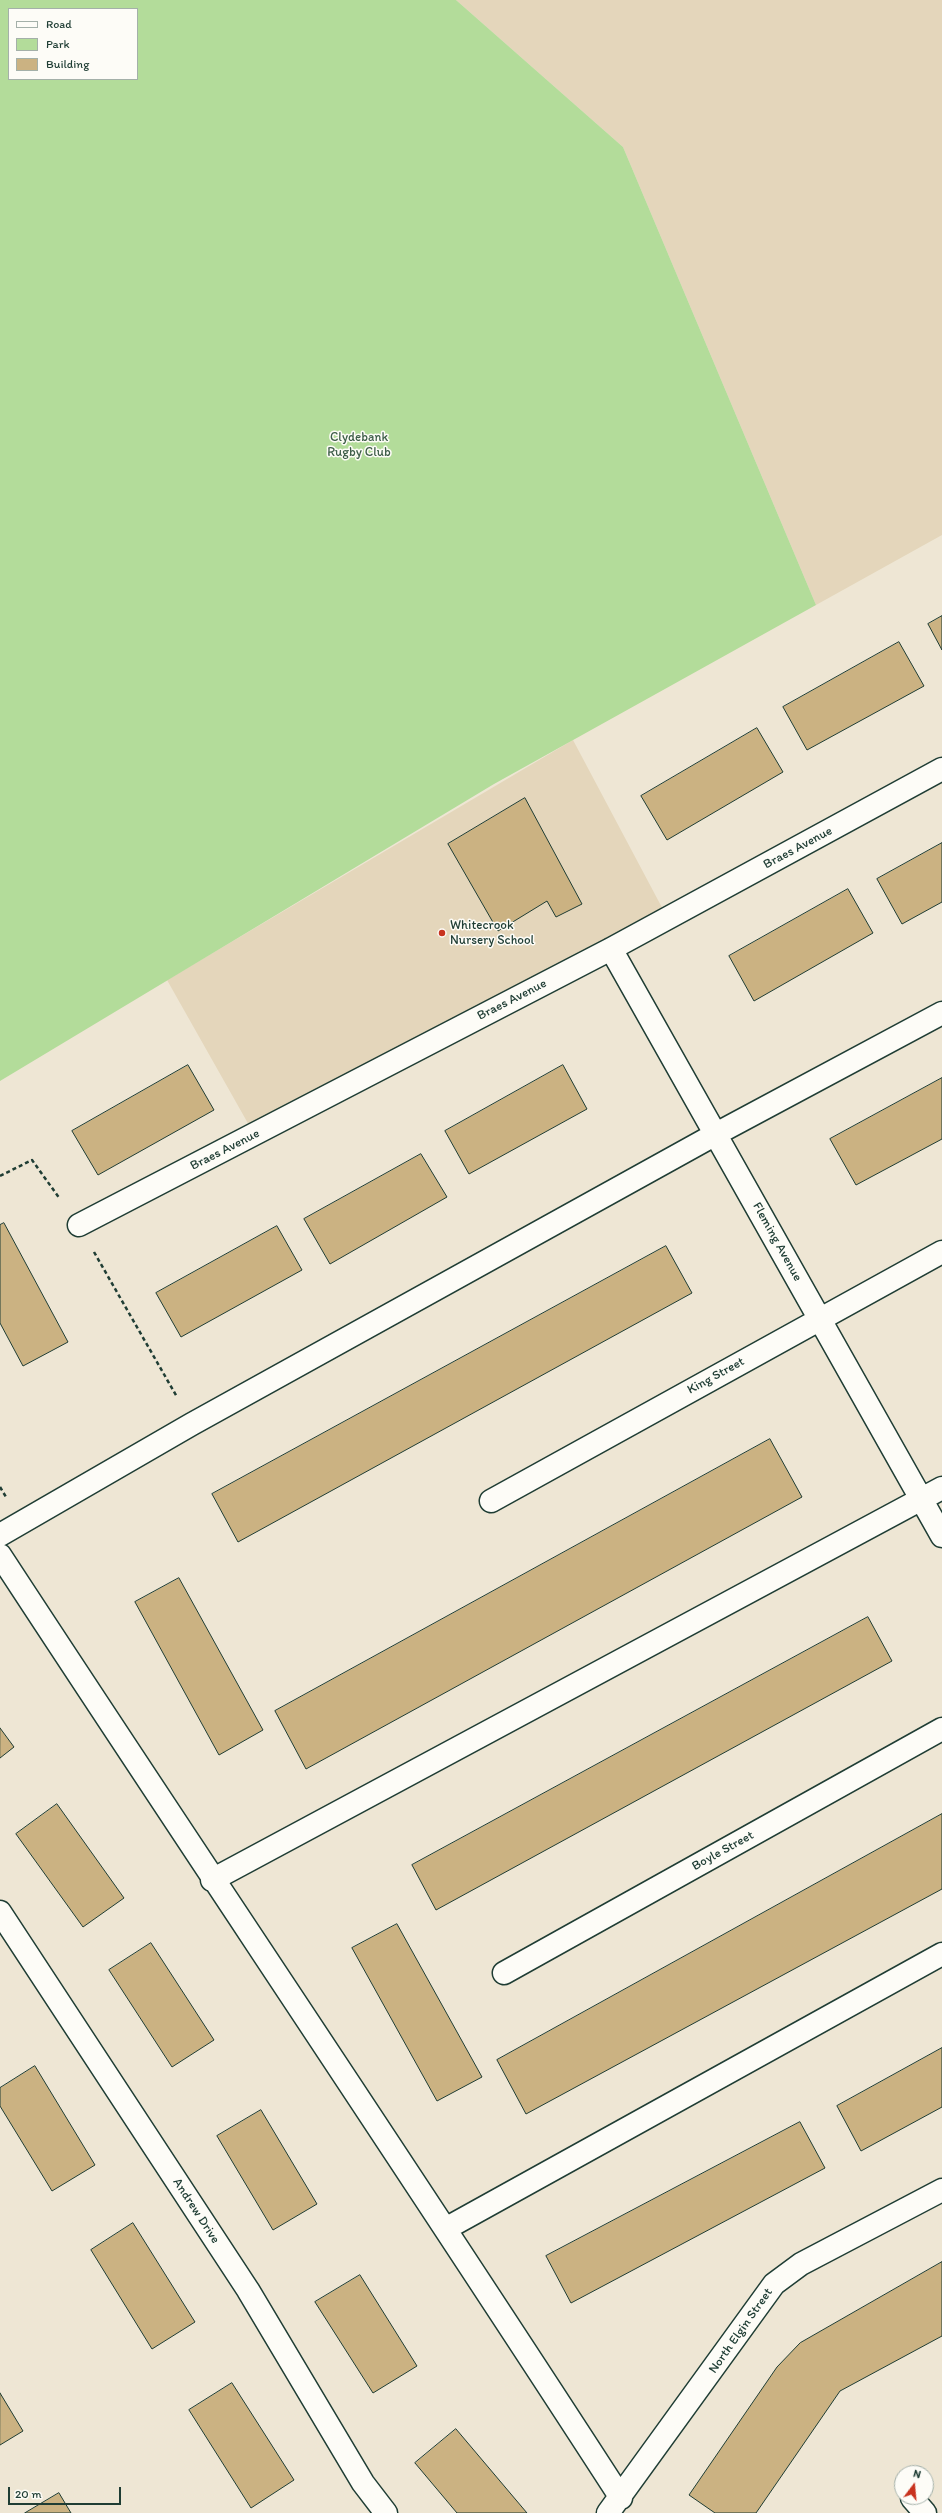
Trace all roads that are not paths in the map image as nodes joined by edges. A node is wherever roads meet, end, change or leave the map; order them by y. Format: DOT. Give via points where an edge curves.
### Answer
graph roads {
  1 [pos="942,769"];
  2 [pos="611,949"];
  3 [pos="942,1013"];
  4 [pos="716,1134"];
  5 [pos="79,1225"];
  6 [pos="942,1252"];
  7 [pos="820,1318"];
  8 [pos="942,1488"];
  9 [pos="922,1499"];
  10 [pos="491,1501"];
  11 [pos="0,1535"];
  12 [pos="942,1536"];
  13 [pos="0,1555"];
  14 [pos="942,1729"];
  15 [pos="212,1880"];
  16 [pos="0,1912"];
  17 [pos="942,1954"];
  18 [pos="504,1973"];
  19 [pos="942,2190"];
  20 [pos="446,2228"];
  21 [pos="614,2506"];
  22 [pos="386,2513"];
  1 -- 2 [label="street, Braes Avenue"];
  2 -- 4 [label="street, Fleming Avenue"];
  2 -- 5 [label="street, Braes Avenue"];
  3 -- 4 [label="street"];
  4 -- 7 [label="street, Fleming Avenue"];
  4 -- 11 [label="street" via="192,1424"];
  6 -- 7 [label="street, King Street"];
  7 -- 9 [label="street, Fleming Avenue"];
  7 -- 10 [label="street, King Street"];
  8 -- 9 [label="street"];
  9 -- 12 [label="street, Fleming Avenue"];
  9 -- 15 [label="street"];
  13 -- 15 [label="street"];
  14 -- 18 [label="street, Boyle Street"];
  15 -- 20 [label="street"];
  16 -- 22 [label="street, Andrew Drive" via="248,2290 363,2483"];
  17 -- 20 [label="street"];
  19 -- 21 [label="street, North Elgin Street" via="801,2264 774,2284"];
  20 -- 21 [label="street"];
}
